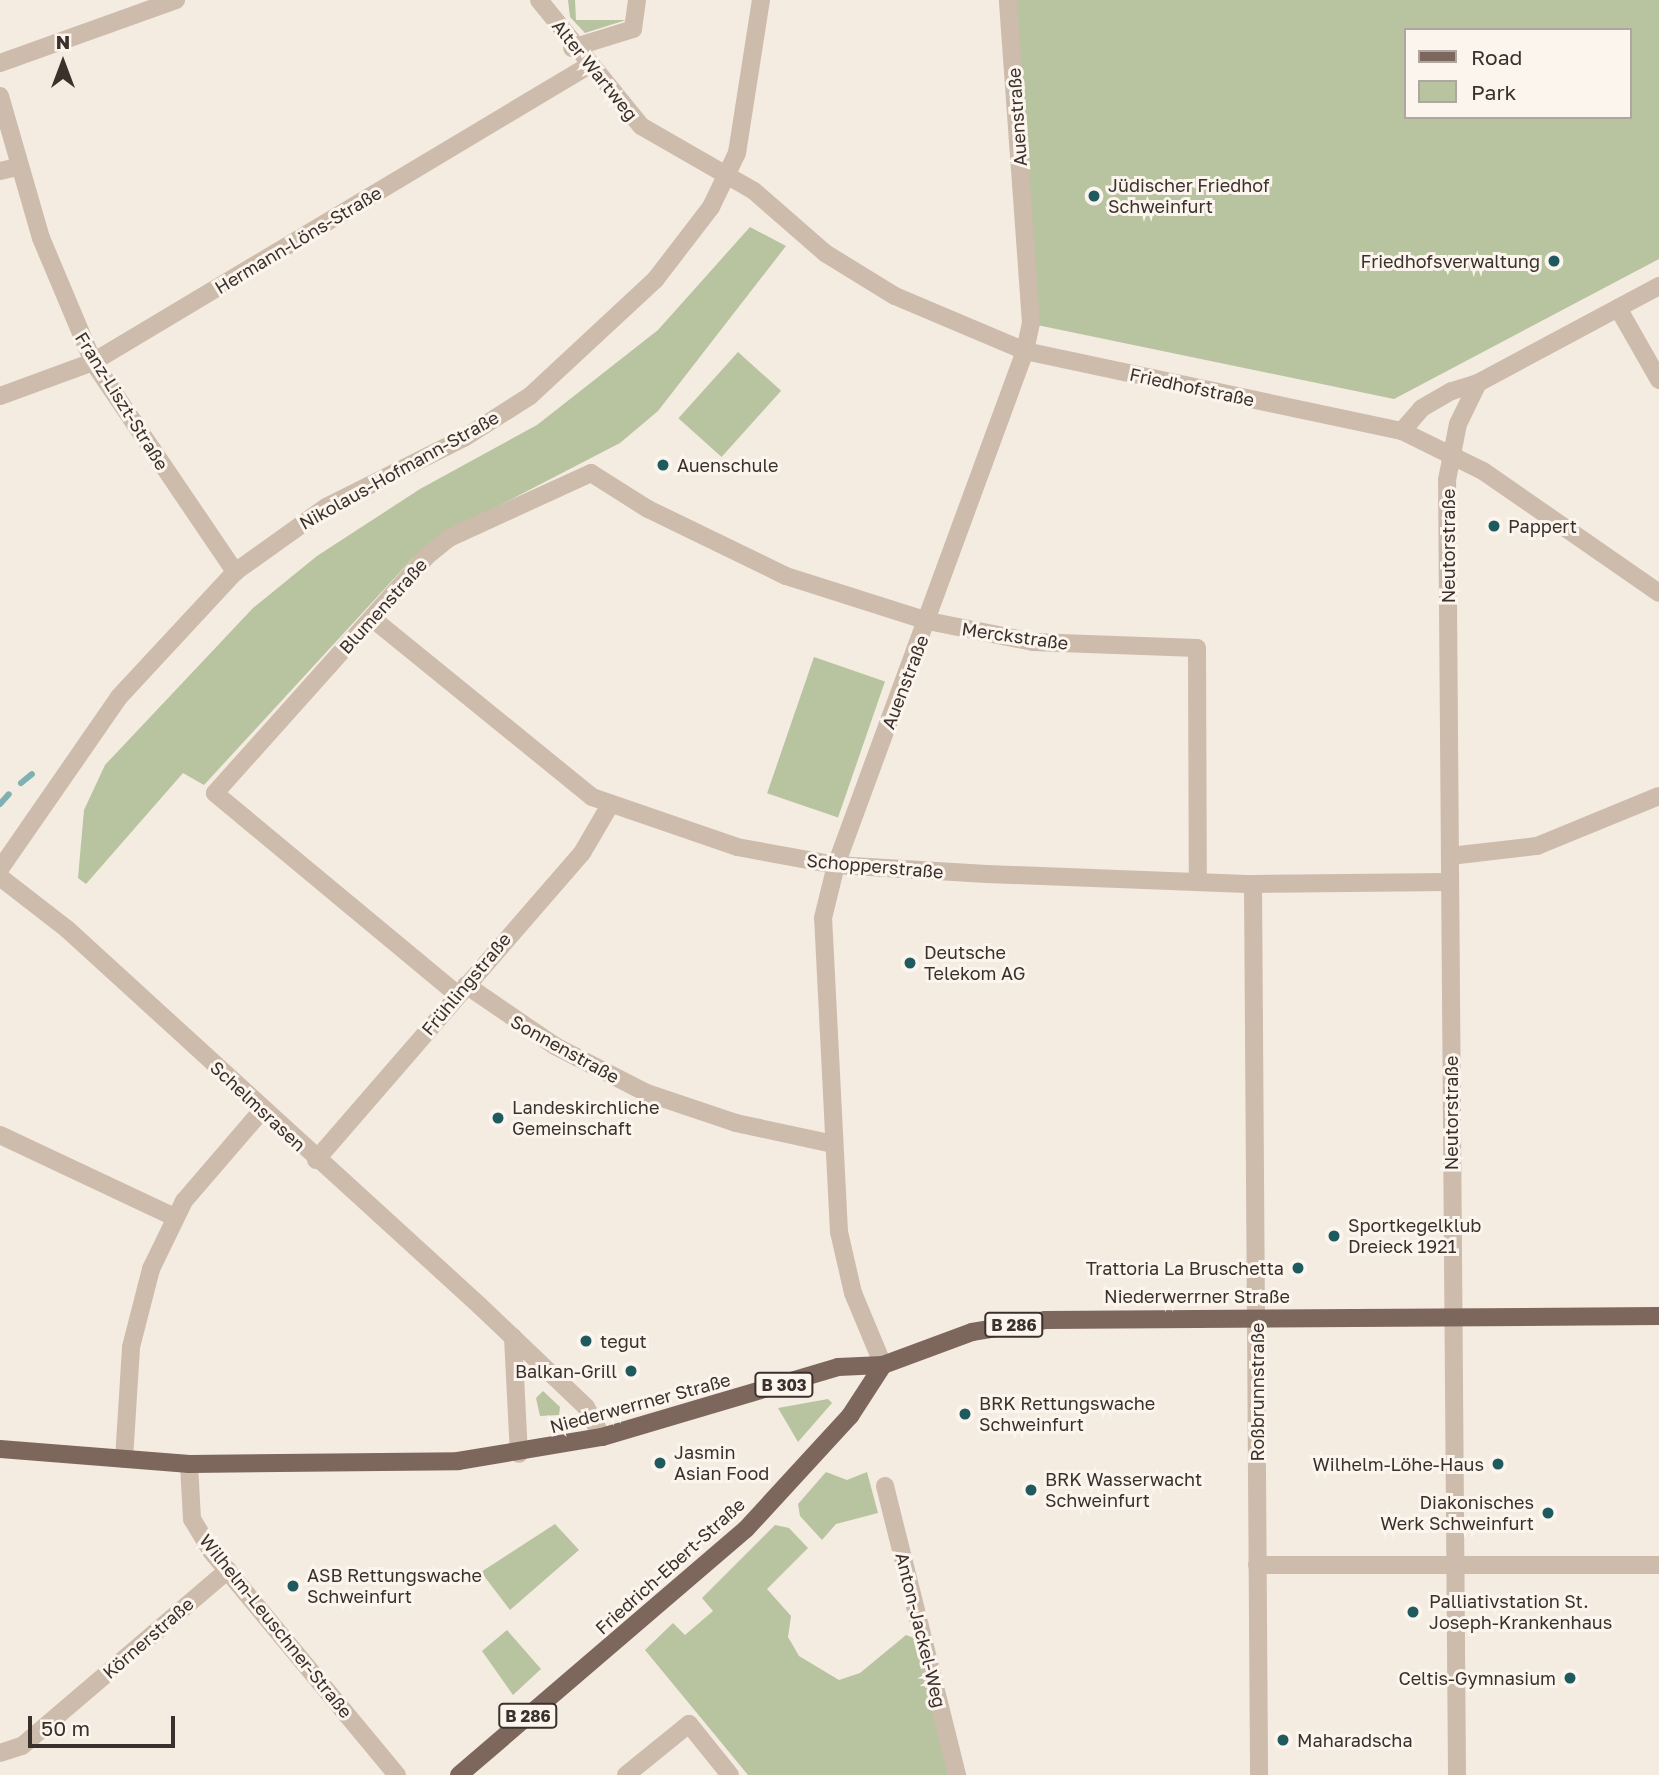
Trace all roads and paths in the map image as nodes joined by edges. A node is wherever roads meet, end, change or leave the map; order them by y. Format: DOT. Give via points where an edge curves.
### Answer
graph roads {
  1 [pos="176,0"];
  2 [pos="540,0"];
  3 [pos="637,0"];
  4 [pos="761,0"];
  5 [pos="1008,0"];
  6 [pos="572,48"];
  7 [pos="0,63"];
  8 [pos="588,66"];
  9 [pos="0,96"];
  10 [pos="9,169"];
  11 [pos="727,177"];
  12 [pos="1659,286"];
  13 [pos="1618,308"];
  14 [pos="1025,351"];
  15 [pos="93,362"];
  16 [pos="1659,380"];
  17 [pos="1478,383"];
  18 [pos="0,396"];
  19 [pos="1402,431"];
  20 [pos="1450,452"];
  21 [pos="591,473"];
  22 [pos="235,572"];
  23 [pos="1659,593"];
  24 [pos="373,619"];
  25 [pos="928,621"];
  26 [pos="215,793"];
  27 [pos="1659,796"];
  28 [pos="610,805"];
  29 [pos="1450,856"];
  30 [pos="836,865"];
  31 [pos="0,869"];
  32 [pos="0,877"];
  33 [pos="1198,882"];
  34 [pos="1450,882"];
  35 [pos="1253,884"];
  36 [pos="462,990"];
  37 [pos="263,1109"];
  38 [pos="0,1135"];
  39 [pos="833,1144"];
  40 [pos="316,1160"];
  41 [pos="174,1217"];
  42 [pos="1659,1316"];
  43 [pos="1256,1317"];
  44 [pos="1455,1318"];
  45 [pos="513,1337"];
  46 [pos="883,1365"];
  47 [pos="602,1437"];
  48 [pos="0,1449"];
  49 [pos="519,1454"];
  50 [pos="124,1459"];
  51 [pos="189,1464"];
  52 [pos="886,1486"];
  53 [pos="1456,1564"];
  54 [pos="1257,1565"];
  55 [pos="1659,1565"];
  56 [pos="228,1570"];
  57 [pos="0,1753"];
  58 [pos="397,1775"];
  59 [pos="459,1775"];
  60 [pos="626,1775"];
  61 [pos="730,1775"];
  62 [pos="957,1775"];
  63 [pos="1259,1775"];
  64 [pos="1457,1775"];
  1 -- 7 [label="street"];
  2 -- 6 [label="street, Alter Wartweg"];
  3 -- 6 [label="street" via="633,29"];
  4 -- 11 [label="street, Nikolaus-Hofmann-Straße" via="743,132"];
  5 -- 14 [label="street, Auenstraße" via="1031,323"];
  6 -- 8 [label="street, Alter Wartweg"];
  8 -- 11 [label="street, Alter Wartweg" via="641,126"];
  8 -- 15 [label="street, Hermann-Löns-Straße"];
  9 -- 10 [label="street, Franz-Liszt-Straße"];
  10 -- 15 [label="street, Franz-Liszt-Straße"];
  11 -- 14 [label="street, Friedhofstraße" via="754,191 825,253 895,296"];
  11 -- 22 [label="street, Nikolaus-Hofmann-Straße" via="655,280 530,396 464,438 326,507"];
  12 -- 13 [label="street"];
  13 -- 16 [label="street"];
  13 -- 17 [label="street"];
  14 -- 19 [label="street, Friedhofstraße"];
  14 -- 25 [label="street, Auenstraße"];
  15 -- 18 [label="street, Hermann-Löns-Straße"];
  15 -- 22 [label="street, Franz-Liszt-Straße"];
  17 -- 19 [label="street" via="1422,408"];
  17 -- 20 [label="street"];
  19 -- 20 [label="street, Friedhofstraße"];
  20 -- 23 [label="street, Friedhofstraße"];
  20 -- 29 [label="street, Neutorstraße"];
  21 -- 24 [label="street, Blumenstraße" via="449,538"];
  21 -- 25 [label="street, Merckstraße" via="743,557"];
  22 -- 31 [label="street, Nikolaus-Hofmann-Straße" via="119,696"];
  24 -- 26 [label="street, Blumenstraße"];
  24 -- 28 [label="street, Schopperstraße" via="566,779"];
  25 -- 30 [label="street, Auenstraße"];
  25 -- 33 [label="street, Merckstraße" via="1033,642 1197,648"];
  26 -- 36 [label="street, Sonnenstraße"];
  27 -- 29 [label="street" via="1537,846"];
  28 -- 30 [label="street, Schopperstraße" via="737,847"];
  28 -- 36 [label="street, Frühlingstraße" via="582,853"];
  29 -- 34 [label="street, Neutorstraße"];
  30 -- 33 [label="street, Schopperstraße"];
  30 -- 39 [label="street, Auenstraße" via="823,918"];
  32 -- 37 [label="street, Schelmsrasen" via="49,913"];
  33 -- 35 [label="street, Schopperstraße"];
  34 -- 35 [label="street, Schopperstraße"];
  34 -- 44 [label="street, Neutorstraße"];
  35 -- 43 [label="street, Roßbrunnstraße"];
  36 -- 39 [label="street, Sonnenstraße" via="555,1046 647,1093 736,1123"];
  36 -- 40 [label="street, Frühlingstraße"];
  37 -- 40 [label="street, Schelmsrasen"];
  37 -- 41 [label="street"];
  38 -- 41 [label="street"];
  39 -- 46 [label="street, Auenstraße" via="846,1272"];
  40 -- 45 [label="street, Schelmsrasen"];
  41 -- 50 [label="street" via="151,1269 131,1347"];
  42 -- 44 [label="main road, Niederwerrner Straße / B 286"];
  43 -- 44 [label="main road, Niederwerrner Straße / B 286"];
  43 -- 46 [label="main road, Niederwerrner Straße / B 286" via="1045,1320 972,1332"];
  43 -- 54 [label="street, Roßbrunnstraße"];
  44 -- 53 [label="street, Neutorstraße"];
  45 -- 47 [label="street, Schelmsrasen" via="586,1407"];
  45 -- 49 [label="street"];
  46 -- 47 [label="main road, Niederwerrner Straße / B 303" via="838,1367"];
  46 -- 59 [label="main road, Friedrich-Ebert-Straße / B 286" via="850,1416 746,1529"];
  47 -- 49 [label="main road, Niederwerrner Straße / B 303"];
  48 -- 50 [label="main road, Niederwerrner Straße / B 303"];
  49 -- 51 [label="main road, Niederwerrner Straße / B 303" via="397,1465"];
  50 -- 51 [label="main road, Niederwerrner Straße / B 303"];
  51 -- 56 [label="street, Wilhelm-Leuschner-Straße" via="192,1519"];
  52 -- 62 [label="street, Anton-Jackel-Weg"];
  53 -- 54 [label="street"];
  53 -- 55 [label="street"];
  53 -- 64 [label="street, Neutorstraße"];
  54 -- 63 [label="street, Roßbrunnstraße"];
  56 -- 57 [label="street, Körnerstraße" via="23,1746"];
  56 -- 58 [label="street, Wilhelm-Leuschner-Straße"];
  60 -- 61 [label="street" via="689,1724"];
}
